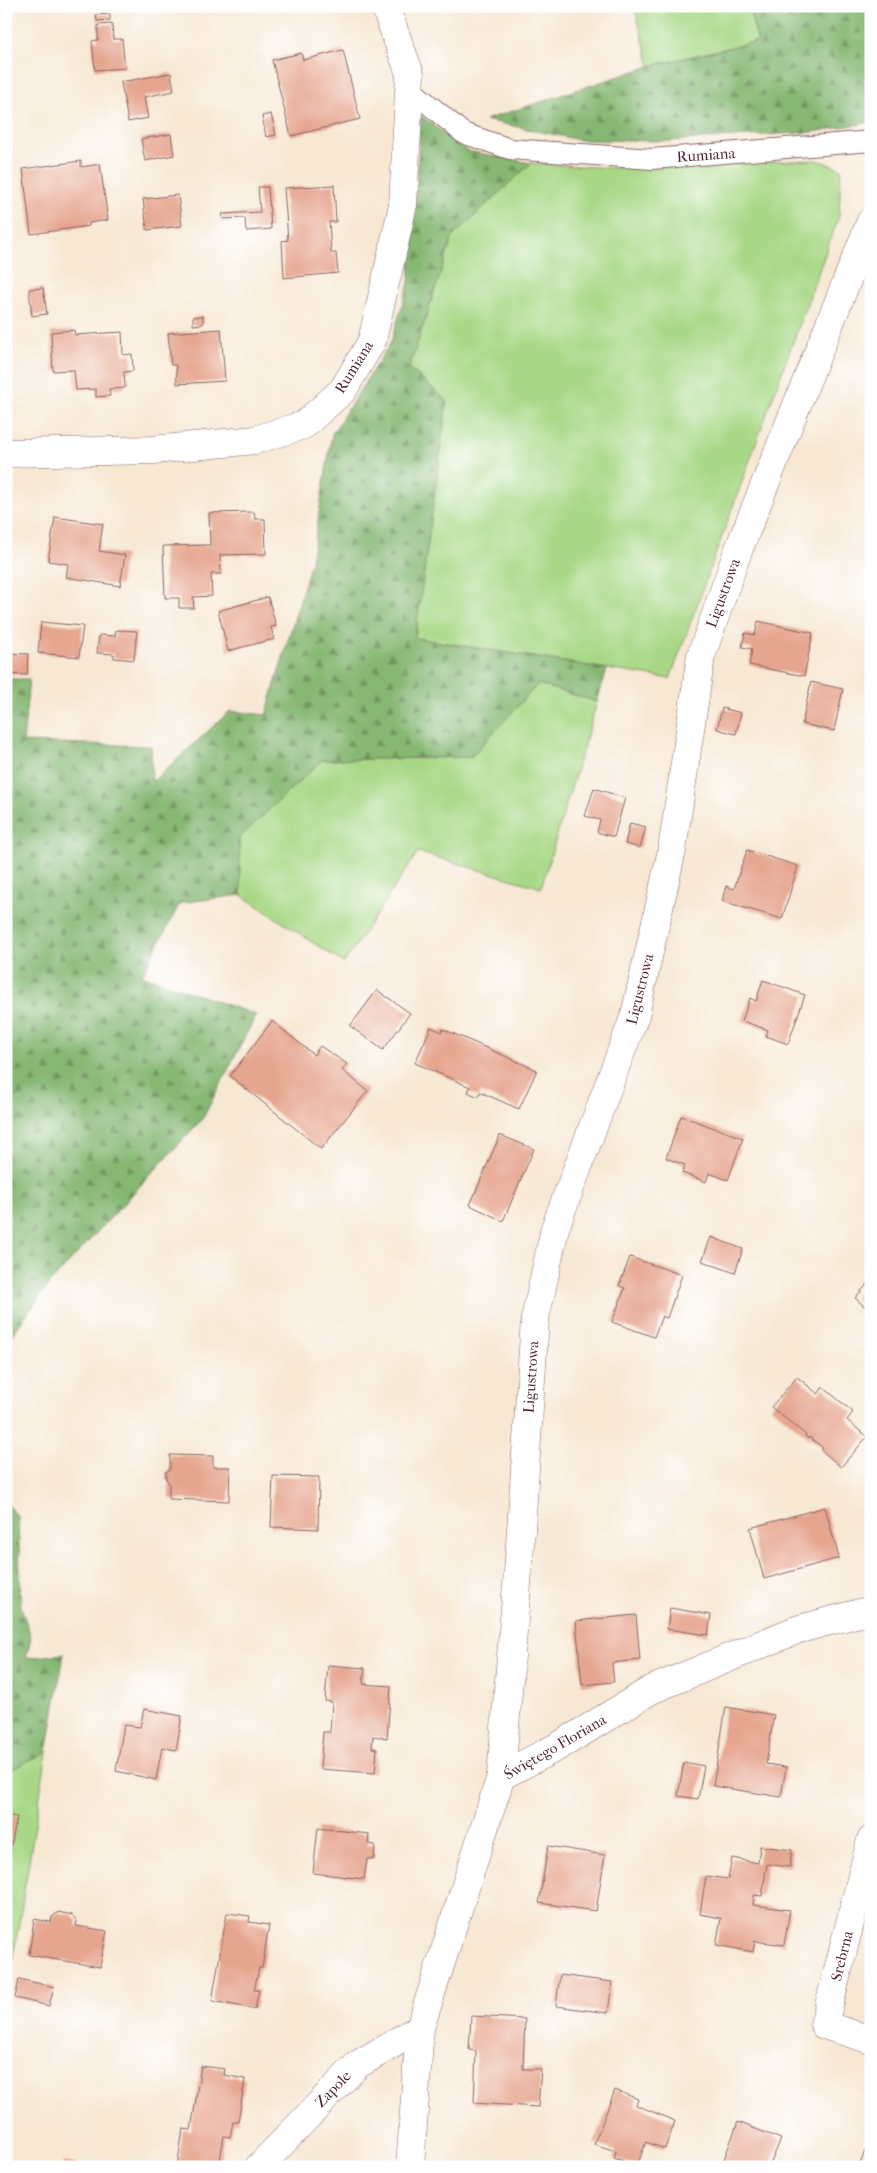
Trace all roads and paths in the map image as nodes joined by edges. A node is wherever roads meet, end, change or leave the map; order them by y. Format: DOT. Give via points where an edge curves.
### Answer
graph roads {
  1 [pos="385,6"];
  2 [pos="409,88"];
  3 [pos="871,140"];
  4 [pos="871,221"];
  5 [pos="6,453"];
  6 [pos="871,1610"];
  7 [pos="501,1776"];
  8 [pos="871,1840"];
  9 [pos="420,2028"];
  10 [pos="871,2040"];
  11 [pos="259,2167"];
  12 [pos="410,2167"];
  1 -- 2 [label="street, Rumiana" via="410,74"];
  2 -- 3 [label="lane, Rumiana" via="463,133 510,148 652,159"];
  2 -- 5 [label="street, Rumiana" via="403,205 372,341 343,390 319,412 304,425 255,440 153,450"];
  4 -- 7 [label="street, Ligustrowa" via="738,552 701,656 672,850 635,1015 555,1228 535,1319"];
  6 -- 7 [label="street, Świętego Floriana" via="796,1630 651,1690 559,1746"];
  7 -- 9 [label="street, Świętego Floriana"];
  8 -- 10 [label="street, Srebrna" via="824,2026"];
  9 -- 11 [label="street, Zapole" via="357,2064"];
  9 -- 12 [label="street, Świętego Floriana"];
}
